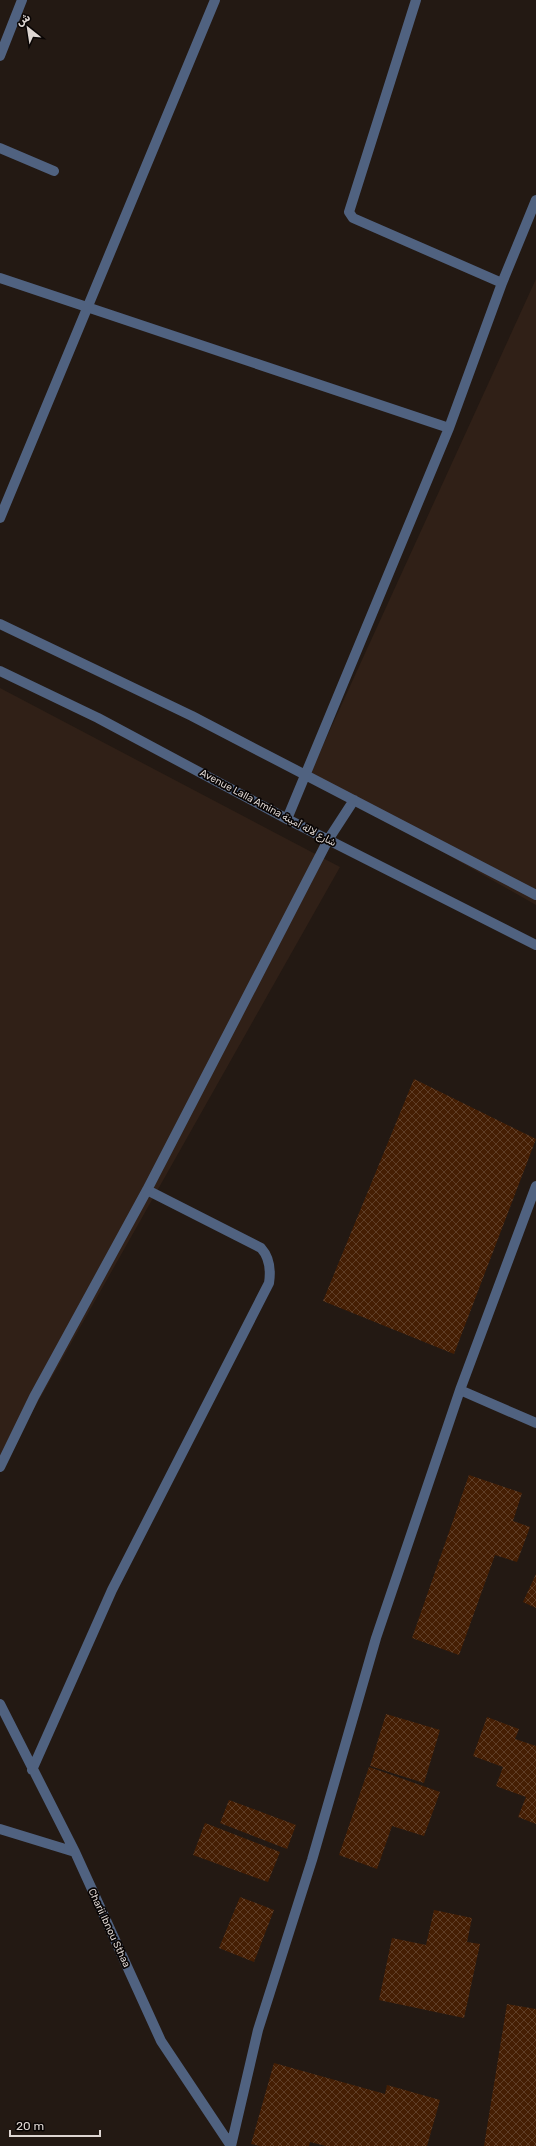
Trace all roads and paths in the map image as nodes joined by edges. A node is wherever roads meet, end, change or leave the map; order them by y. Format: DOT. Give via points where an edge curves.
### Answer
graph roads {
  1 [pos="22,0"];
  2 [pos="416,0"];
  3 [pos="213,1"];
  4 [pos="1,50"];
  5 [pos="0,148"];
  6 [pos="54,171"];
  7 [pos="536,200"];
  8 [pos="0,278"];
  9 [pos="502,283"];
  10 [pos="88,308"];
  11 [pos="449,428"];
  12 [pos="0,518"];
  13 [pos="0,624"];
  14 [pos="0,671"];
  15 [pos="305,774"];
  16 [pos="354,800"];
  17 [pos="287,819"];
  18 [pos="328,840"];
  19 [pos="536,895"];
  20 [pos="536,945"];
  21 [pos="536,1186"];
  22 [pos="147,1190"];
  23 [pos="460,1390"];
  24 [pos="536,1423"];
  25 [pos="0,1467"];
  26 [pos="0,1704"];
  27 [pos="32,1770"];
  28 [pos="0,1829"];
  29 [pos="75,1852"];
  30 [pos="231,2146"];
  1 -- 4 [label="street"];
  2 -- 9 [label="street" via="349,212 353,218"];
  3 -- 10 [label="street"];
  5 -- 6 [label="street"];
  7 -- 9 [label="street"];
  8 -- 10 [label="street"];
  9 -- 11 [label="street"];
  10 -- 11 [label="street"];
  10 -- 12 [label="street"];
  11 -- 15 [label="street" via="380,599"];
  13 -- 15 [label="street" via="192,716"];
  14 -- 17 [label="street, Avenue Lalla Amina شارع لالة أمينة" via="98,718"];
  15 -- 16 [label="street"];
  15 -- 17 [label="street"];
  16 -- 18 [label="street"];
  16 -- 19 [label="street"];
  17 -- 18 [label="street, Avenue Lalla Amina شارع لالة أمينة"];
  18 -- 20 [label="street, Avenue Lalla Amina شارع لالة أمينة"];
  18 -- 22 [label="street"];
  21 -- 23 [label="street"];
  22 -- 25 [label="street" via="34,1397"];
  22 -- 27 [label="street" via="261,1248 268,1258 269,1283 112,1590"];
  23 -- 24 [label="street"];
  23 -- 30 [label="street" via="376,1638 312,1860 258,2030"];
  26 -- 27 [label="street, Charii Ibnou Sthaa"];
  27 -- 29 [label="street, Charii Ibnou Sthaa"];
  28 -- 29 [label="street"];
  29 -- 30 [label="street, Charii Ibnou Sthaa" via="161,2041"];
}
